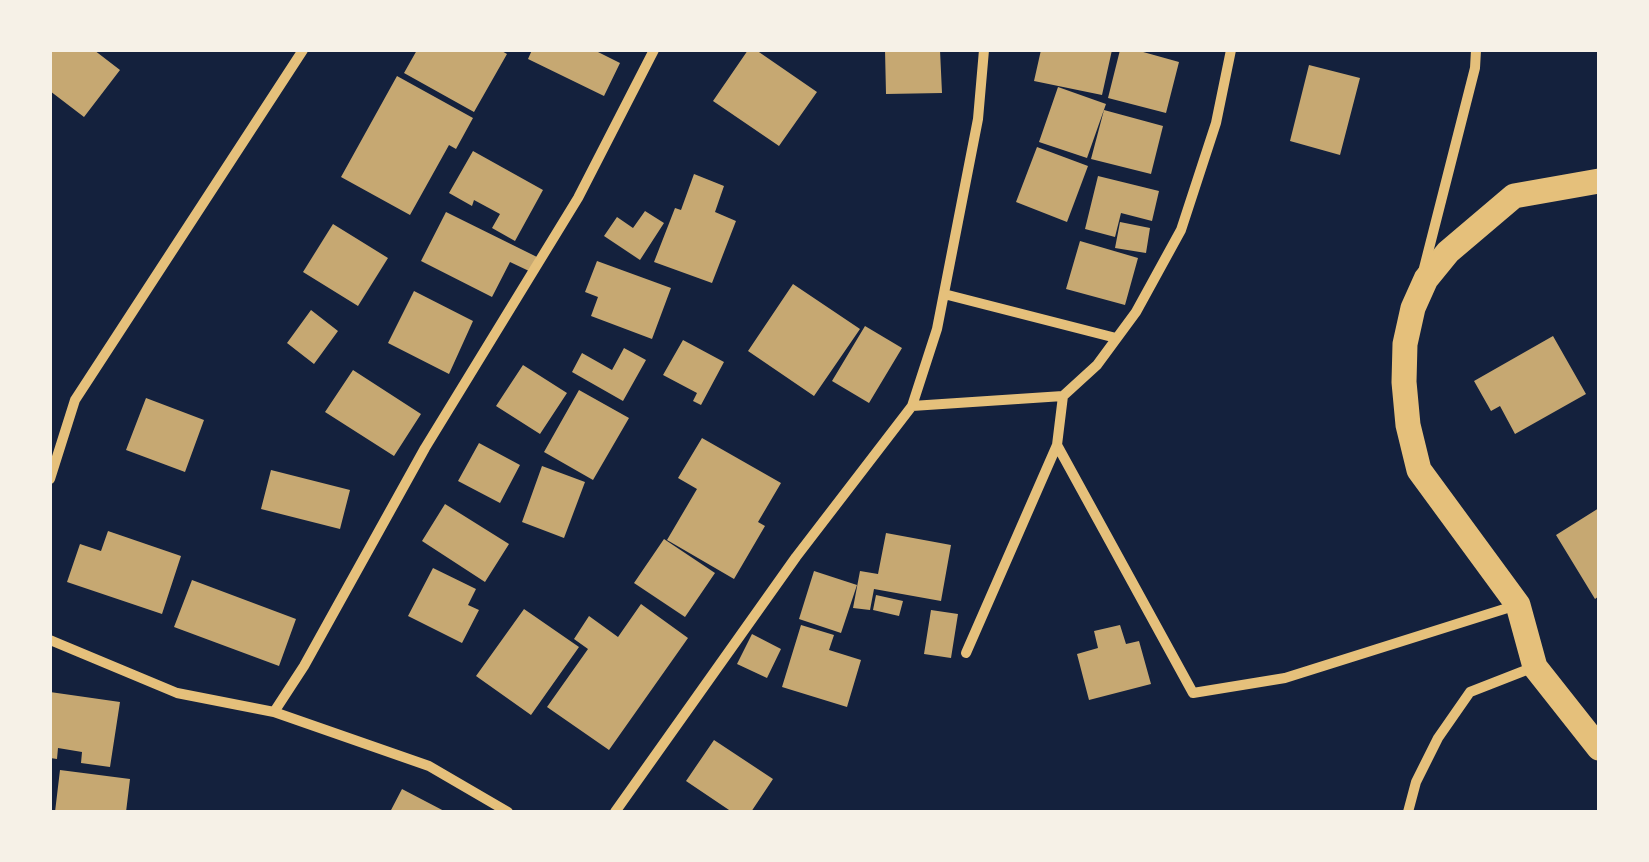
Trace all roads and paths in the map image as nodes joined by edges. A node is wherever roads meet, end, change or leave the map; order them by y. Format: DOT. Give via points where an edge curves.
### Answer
graph roads {
  1 [pos="303,50"];
  2 [pos="654,50"];
  3 [pos="984,50"];
  4 [pos="1231,50"];
  5 [pos="1476,50"];
  6 [pos="1599,181"];
  7 [pos="944,294"];
  8 [pos="1413,308"];
  9 [pos="1116,338"];
  10 [pos="1062,396"];
  11 [pos="912,406"];
  12 [pos="1057,445"];
  13 [pos="50,479"];
  14 [pos="1518,605"];
  15 [pos="50,640"];
  16 [pos="966,652"];
  17 [pos="1534,667"];
  18 [pos="274,712"];
  19 [pos="1599,748"];
  20 [pos="508,812"];
  21 [pos="615,812"];
  22 [pos="1408,812"];
  1 -- 13 [label="street" via="75,400"];
  2 -- 18 [label="street" via="578,198"];
  3 -- 7 [label="street" via="978,119"];
  4 -- 9 [label="street" via="1216,124 1180,230"];
  5 -- 8 [label="street"];
  6 -- 8 [label="main road" via="1514,196 1448,252"];
  7 -- 9 [label="street"];
  7 -- 11 [label="street"];
  8 -- 14 [label="main road" via="1404,382 1419,470"];
  9 -- 10 [label="street"];
  10 -- 11 [label="street"];
  10 -- 12 [label="street"];
  11 -- 21 [label="street"];
  12 -- 14 [label="street" via="1193,693 1285,678"];
  12 -- 16 [label="street"];
  14 -- 17 [label="main road"];
  15 -- 18 [label="street" via="176,693"];
  17 -- 19 [label="main road"];
  17 -- 22 [label="street" via="1470,692 1438,738"];
  18 -- 20 [label="street" via="429,766"];
}
